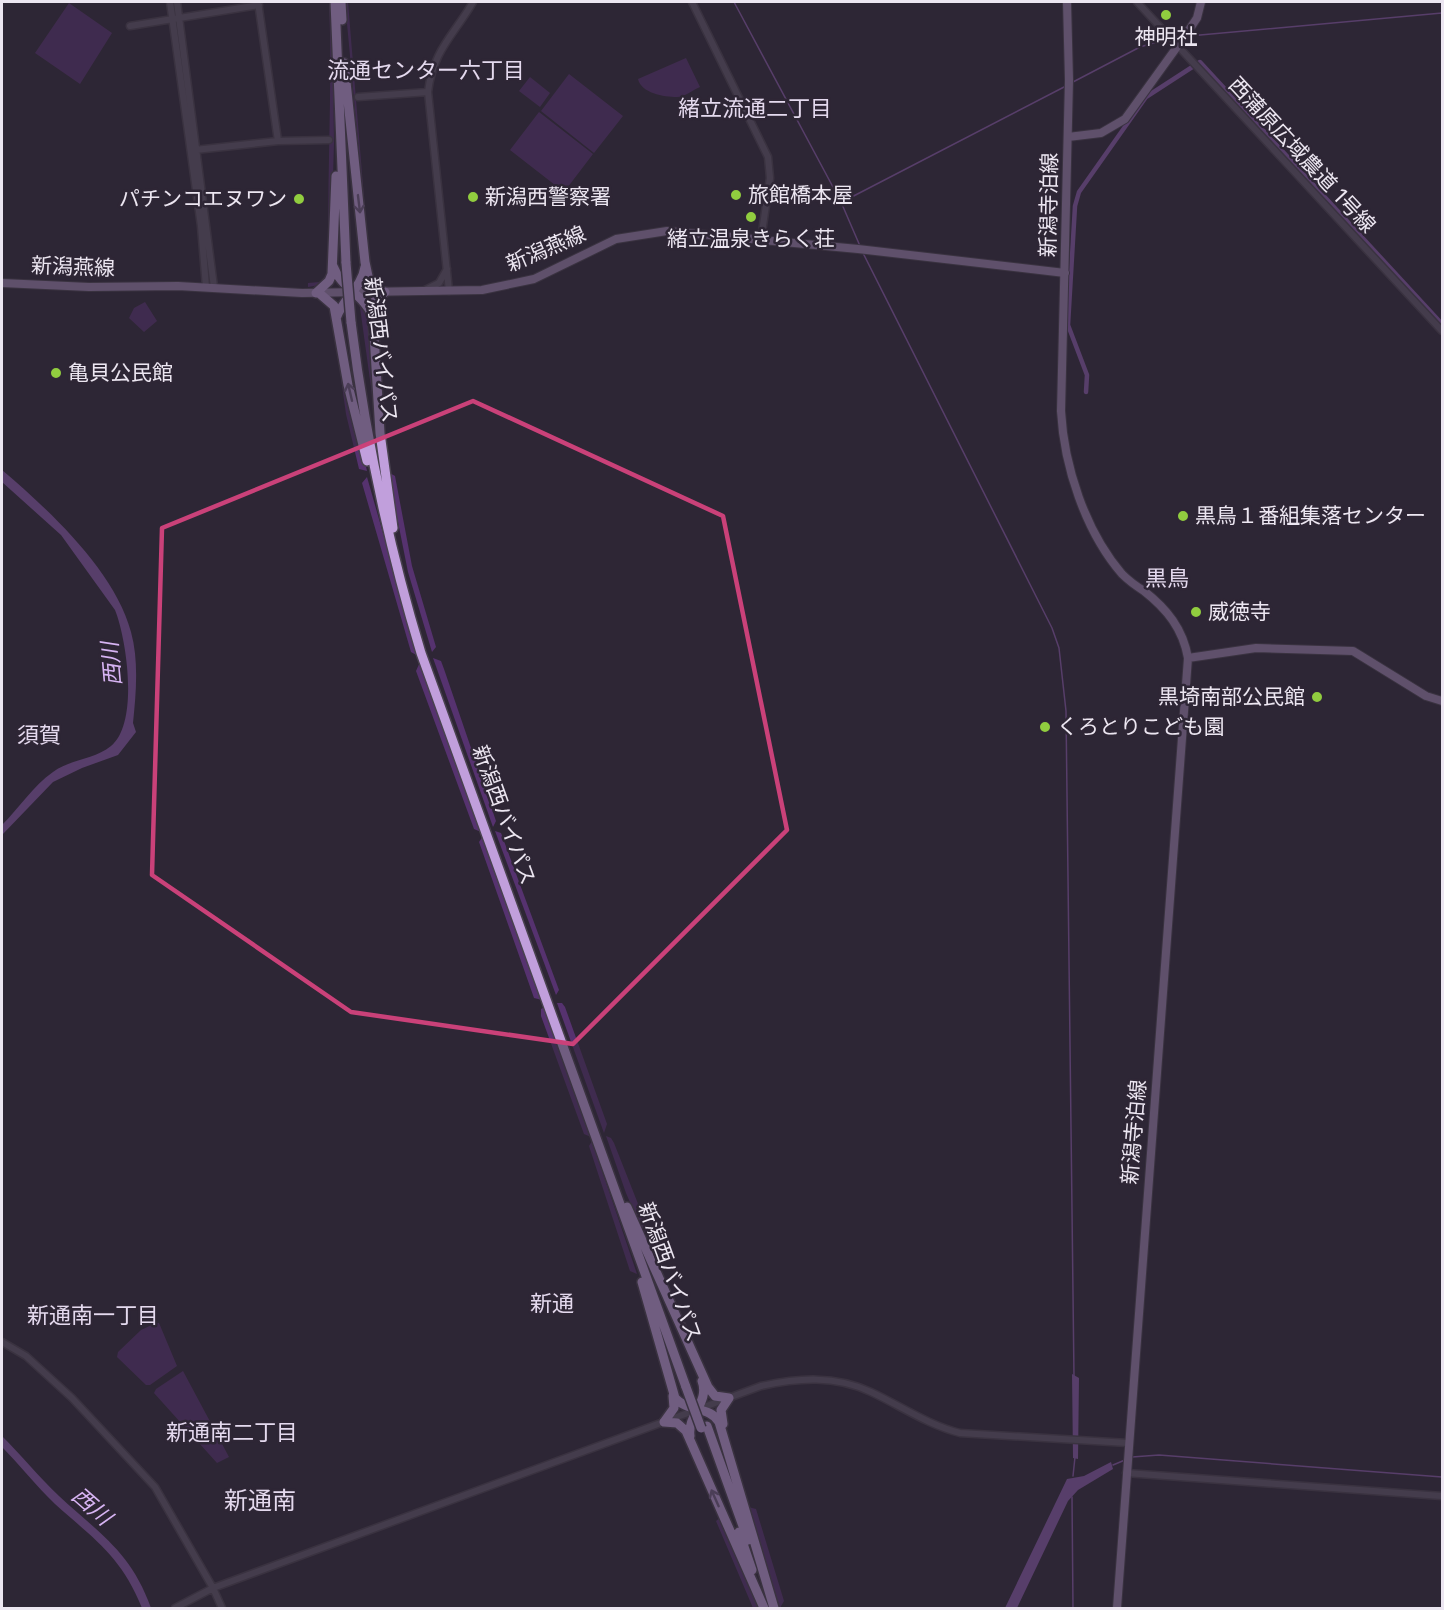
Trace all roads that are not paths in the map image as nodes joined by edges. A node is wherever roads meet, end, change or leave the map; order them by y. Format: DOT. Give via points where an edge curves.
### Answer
graph roads {
  1 [pos="170,2"];
  2 [pos="177,2"];
  3 [pos="335,2"];
  4 [pos="341,2"];
  5 [pos="473,2"];
  6 [pos="692,2"];
  7 [pos="1067,2"];
  8 [pos="1137,2"];
  9 [pos="1201,2"];
  10 [pos="259,3"];
  11 [pos="176,18"];
  12 [pos="130,26"];
  13 [pos="1175,43"];
  14 [pos="341,63"];
  15 [pos="428,92"];
  16 [pos="358,97"];
  17 [pos="1068,137"];
  18 [pos="329,140"];
  19 [pos="278,141"];
  20 [pos="195,150"];
  21 [pos="761,239"];
  22 [pos="365,262"];
  23 [pos="333,266"];
  24 [pos="448,268"];
  25 [pos="1065,273"];
  26 [pos="2,283"];
  27 [pos="210,287"];
  28 [pos="424,291"];
  29 [pos="449,291"];
  30 [pos="383,292"];
  31 [pos="318,293"];
  32 [pos="352,293"];
  33 [pos="337,316"];
  34 [pos="373,318"];
  35 [pos="1443,331"];
  36 [pos="390,529"];
  37 [pos="1188,658"];
  38 [pos="1443,701"];
  39 [pos="624,1208"];
  40 [pos="2,1342"];
  41 [pos="697,1362"];
  42 [pos="673,1391"];
  43 [pos="729,1398"];
  44 [pos="698,1410"];
  45 [pos="664,1422"];
  46 [pos="704,1427"];
  47 [pos="724,1435"];
  48 [pos="1128,1443"];
  49 [pos="698,1461"];
  50 [pos="1127,1470"];
  51 [pos="1443,1496"];
  52 [pos="213,1588"];
  53 [pos="175,1608"];
  54 [pos="222,1608"];
  55 [pos="765,1608"];
  56 [pos="773,1608"];
  57 [pos="1117,1608"];
  1 -- 11 [label="street"];
  2 -- 11 [label="street"];
  3 -- 14 [label="highway, 新潟西バイパス"];
  4 -- 14 [label="highway, 新潟西バイパス"];
  5 -- 15 [label="street" via="441,47"];
  6 -- 21 [label="street" via="768,157 770,178"];
  7 -- 17 [label="main road, 新潟寺泊線"];
  8 -- 13 [label="street, 西蒲原広域農道 1号線"];
  9 -- 13 [label="main road, 新潟寺泊線" via="1197,18"];
  10 -- 11 [label="street"];
  10 -- 19 [label="street"];
  11 -- 12 [label="street"];
  11 -- 20 [label="street"];
  13 -- 17 [label="main road, 新潟寺泊線" via="1125,119 1101,133"];
  13 -- 35 [label="street, 西蒲原広域農道 1号線"];
  14 -- 22 [label="highway, one-way"];
  14 -- 23 [label="highway"];
  14 -- 36 [label="highway, 新潟西バイパス" via="354,321"];
  15 -- 16 [label="street"];
  15 -- 24 [label="street"];
  17 -- 25 [label="main road, 新潟寺泊線"];
  18 -- 19 [label="street"];
  19 -- 20 [label="street"];
  20 -- 27 [label="street"];
  21 -- 25 [label="main road, 新潟燕線"];
  21 -- 29 [label="main road, 新潟燕線" via="681,231 631,235 534,279 493,289"];
  22 -- 30 [label="highway" via="369,281"];
  22 -- 32 [label="highway" via="362,279"];
  23 -- 31 [label="highway" via="329,281"];
  23 -- 32 [label="highway" via="339,280"];
  24 -- 28 [label="street" via="439,283"];
  24 -- 29 [label="street"];
  25 -- 37 [label="main road, 新潟寺泊線" via="1062,424 1076,492 1123,575 1170,616 1184,638"];
  26 -- 27 [label="main road, 新潟燕線"];
  27 -- 31 [label="main road, 新潟燕線"];
  28 -- 29 [label="main road, 新潟燕線"];
  28 -- 30 [label="main road, 新潟燕線"];
  30 -- 32 [label="main road, 新潟燕線"];
  30 -- 34 [label="highway" via="374,302"];
  31 -- 32 [label="main road, 新潟燕線"];
  31 -- 33 [label="highway" via="333,303"];
  32 -- 33 [label="highway"];
  32 -- 34 [label="highway" via="366,303"];
  36 -- 33 [label="highway, one-way" via="375,495 348,385"];
  34 -- 36 [label="highway"];
  36 -- 39 [label="highway, 新潟西バイパス" via="446,707"];
  37 -- 38 [label="main road" via="1249,649 1353,651 1426,696"];
  37 -- 48 [label="main road, 新潟寺泊線"];
  39 -- 41 [label="highway"];
  39 -- 42 [label="highway"];
  39 -- 46 [label="highway, 新潟西バイパス, bridge"];
  40 -- 52 [label="street" via="27,1356 72,1398 155,1487"];
  41 -- 43 [label="highway" via="711,1392"];
  41 -- 44 [label="highway" via="704,1386"];
  42 -- 44 [label="highway" via="681,1404"];
  42 -- 45 [label="highway" via="674,1408"];
  43 -- 44 [label="street"];
  43 -- 47 [label="highway" via="721,1410"];
  43 -- 48 [label="street" via="794,1379 821,1379 869,1391 939,1428 960,1433"];
  44 -- 45 [label="street"];
  44 -- 47 [label="highway" via="716,1417"];
  44 -- 49 [label="highway" via="689,1429"];
  45 -- 49 [label="highway" via="683,1426"];
  45 -- 52 [label="street"];
  46 -- 55 [label="highway, 新潟西バイパス"];
  46 -- 56 [label="highway, 新潟西バイパス"];
  47 -- 56 [label="highway"];
  48 -- 50 [label="main road, 新潟寺泊線"];
  55 -- 49 [label="highway, one-way"];
  50 -- 51 [label="street"];
  50 -- 57 [label="main road, 新潟寺泊線"];
  52 -- 53 [label="street"];
  52 -- 54 [label="street"];
}
